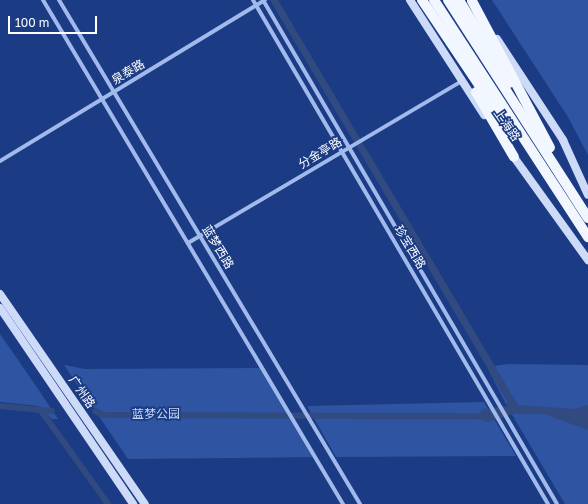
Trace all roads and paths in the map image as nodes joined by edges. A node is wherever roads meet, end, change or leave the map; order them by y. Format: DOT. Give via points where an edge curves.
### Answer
graph roads {
  1 [pos="43,0"];
  2 [pos="59,0"];
  3 [pos="253,0"];
  4 [pos="264,0"];
  5 [pos="410,0"];
  6 [pos="448,0"];
  7 [pos="459,0"];
  8 [pos="472,0"];
  9 [pos="427,1"];
  10 [pos="256,6"];
  11 [pos="462,81"];
  12 [pos="114,92"];
  13 [pos="102,99"];
  14 [pos="546,142"];
  15 [pos="349,147"];
  16 [pos="342,152"];
  17 [pos="514,157"];
  18 [pos="0,161"];
  19 [pos="588,195"];
  20 [pos="577,201"];
  21 [pos="588,218"];
  22 [pos="200,236"];
  23 [pos="588,238"];
  24 [pos="188,243"];
  25 [pos="588,260"];
  26 [pos="0,294"];
  27 [pos="0,308"];
  28 [pos="133,504"];
  29 [pos="145,504"];
  30 [pos="344,504"];
  31 [pos="360,504"];
  32 [pos="548,504"];
  33 [pos="557,504"];
  1 -- 13 [label="street, 蓝梦西路"];
  2 -- 12 [label="street, 蓝梦西路"];
  3 -- 10 [label="street, 珍宝西路"];
  4 -- 10 [label="street, 泉泰路"];
  4 -- 15 [label="street, 珍宝西路"];
  5 -- 11 [label="main road, 上海路"];
  6 -- 20 [label="highway, 上海路"];
  7 -- 14 [label="highway"];
  8 -- 14 [label="highway"];
  8 -- 19 [label="main road" via="563,140"];
  9 -- 17 [label="highway"];
  9 -- 23 [label="highway" via="524,153"];
  10 -- 12 [label="street, 泉泰路"];
  10 -- 16 [label="street, 珍宝西路"];
  11 -- 15 [label="street, 分金亭路"];
  11 -- 17 [label="main road, 上海路"];
  12 -- 13 [label="street, 泉泰路"];
  12 -- 22 [label="street, 蓝梦西路"];
  13 -- 18 [label="street, 泉泰路"];
  13 -- 24 [label="street, 蓝梦西路"];
  14 -- 20 [label="highway"];
  15 -- 16 [label="street, 分金亭路"];
  15 -- 33 [label="street, 珍宝西路"];
  16 -- 22 [label="street, 分金亭路"];
  16 -- 32 [label="street, 珍宝西路"];
  17 -- 25 [label="main road, 上海路"];
  20 -- 21 [label="highway, 上海路"];
  22 -- 24 [label="street, 分金亭路"];
  22 -- 31 [label="street, 蓝梦西路"];
  24 -- 30 [label="street, 蓝梦西路"];
  26 -- 29 [label="main road, 广州路"];
  27 -- 28 [label="main road, 广州路"];
}
